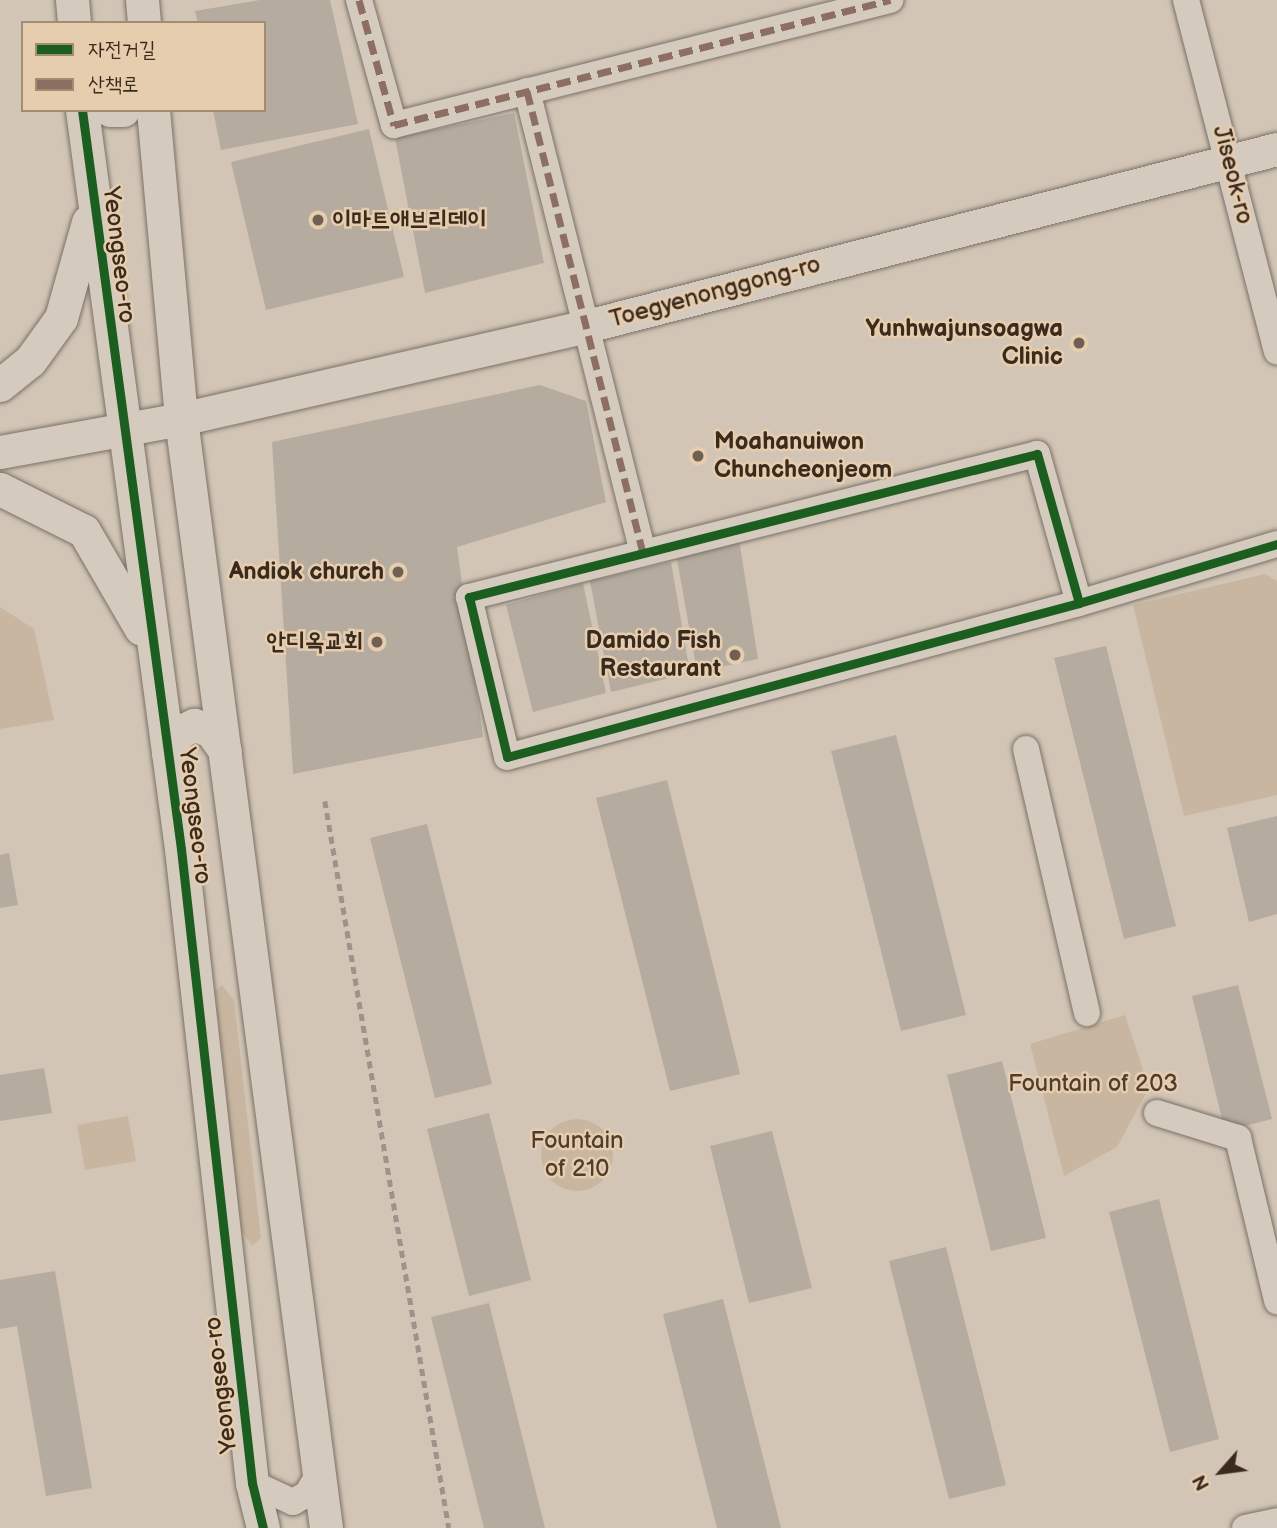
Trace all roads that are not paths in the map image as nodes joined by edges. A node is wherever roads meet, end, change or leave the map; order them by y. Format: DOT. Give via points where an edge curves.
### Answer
graph roads {
  1 [pos="72,0"];
  2 [pos="142,0"];
  3 [pos="359,0"];
  4 [pos="890,0"];
  5 [pos="1186,0"];
  6 [pos="74,21"];
  7 [pos="144,21"];
  8 [pos="527,91"];
  9 [pos="82,112"];
  10 [pos="153,112"];
  11 [pos="1277,149"];
  12 [pos="1230,162"];
  13 [pos="93,199"];
  14 [pos="583,327"];
  15 [pos="1277,351"];
  16 [pos="0,386"];
  17 [pos="151,425"];
  18 [pos="0,452"];
  19 [pos="0,489"];
  20 [pos="1277,544"];
  21 [pos="642,550"];
  22 [pos="1079,603"];
  23 [pos="153,654"];
  24 [pos="1026,749"];
  25 [pos="225,751"];
  26 [pos="168,753"];
  27 [pos="1087,1013"];
  28 [pos="1157,1113"];
  29 [pos="1277,1301"];
  30 [pos="318,1476"];
  31 [pos="252,1483"];
  32 [pos="1277,1521"];
  33 [pos="263,1528"];
  34 [pos="326,1528"];
  35 [pos="1245,1528"];
  1 -- 6 [label="street"];
  2 -- 7 [label="street"];
  3 -- 8 [label="street" via="394,125"];
  4 -- 8 [label="street"];
  5 -- 12 [label="street, Jiseok-ro"];
  8 -- 14 [label="street"];
  9 -- 13 [label="street, Yeongseo-ro"];
  10 -- 17 [label="street, Yeongseo-ro"];
  11 -- 12 [label="street, Toegyenonggong-ro"];
  12 -- 14 [label="street, Toegyenonggong-ro" via="1143,179"];
  12 -- 15 [label="street, Jiseok-ro"];
  13 -- 16 [label="street" via="61,318 30,361"];
  13 -- 17 [label="street, Yeongseo-ro"];
  14 -- 17 [label="street, Toegyenonggong-ro"];
  14 -- 21 [label="street"];
  17 -- 18 [label="street, Toegyenonggong-ro"];
  17 -- 23 [label="street, Yeongseo-ro"];
  17 -- 25 [label="street, Yeongseo-ro"];
  19 -- 23 [label="street" via="84,531"];
  20 -- 22 [label="street"];
  21 -- 22 [label="street" via="1037,454"];
  21 -- 22 [label="street" via="469,597 507,757"];
  23 -- 26 [label="street, Yeongseo-ro"];
  24 -- 27 [label="street"];
  25 -- 26 [label="street" via="211,731 194,724 179,732"];
  25 -- 30 [label="street, Yeongseo-ro"];
  26 -- 31 [label="street, Yeongseo-ro"];
  28 -- 29 [label="street" via="1238,1138"];
  30 -- 31 [label="street" via="307,1494 293,1502"];
  30 -- 34 [label="street, Yeongseo-ro"];
  31 -- 33 [label="street, Yeongseo-ro"];
  32 -- 35 [label="street"];
}
